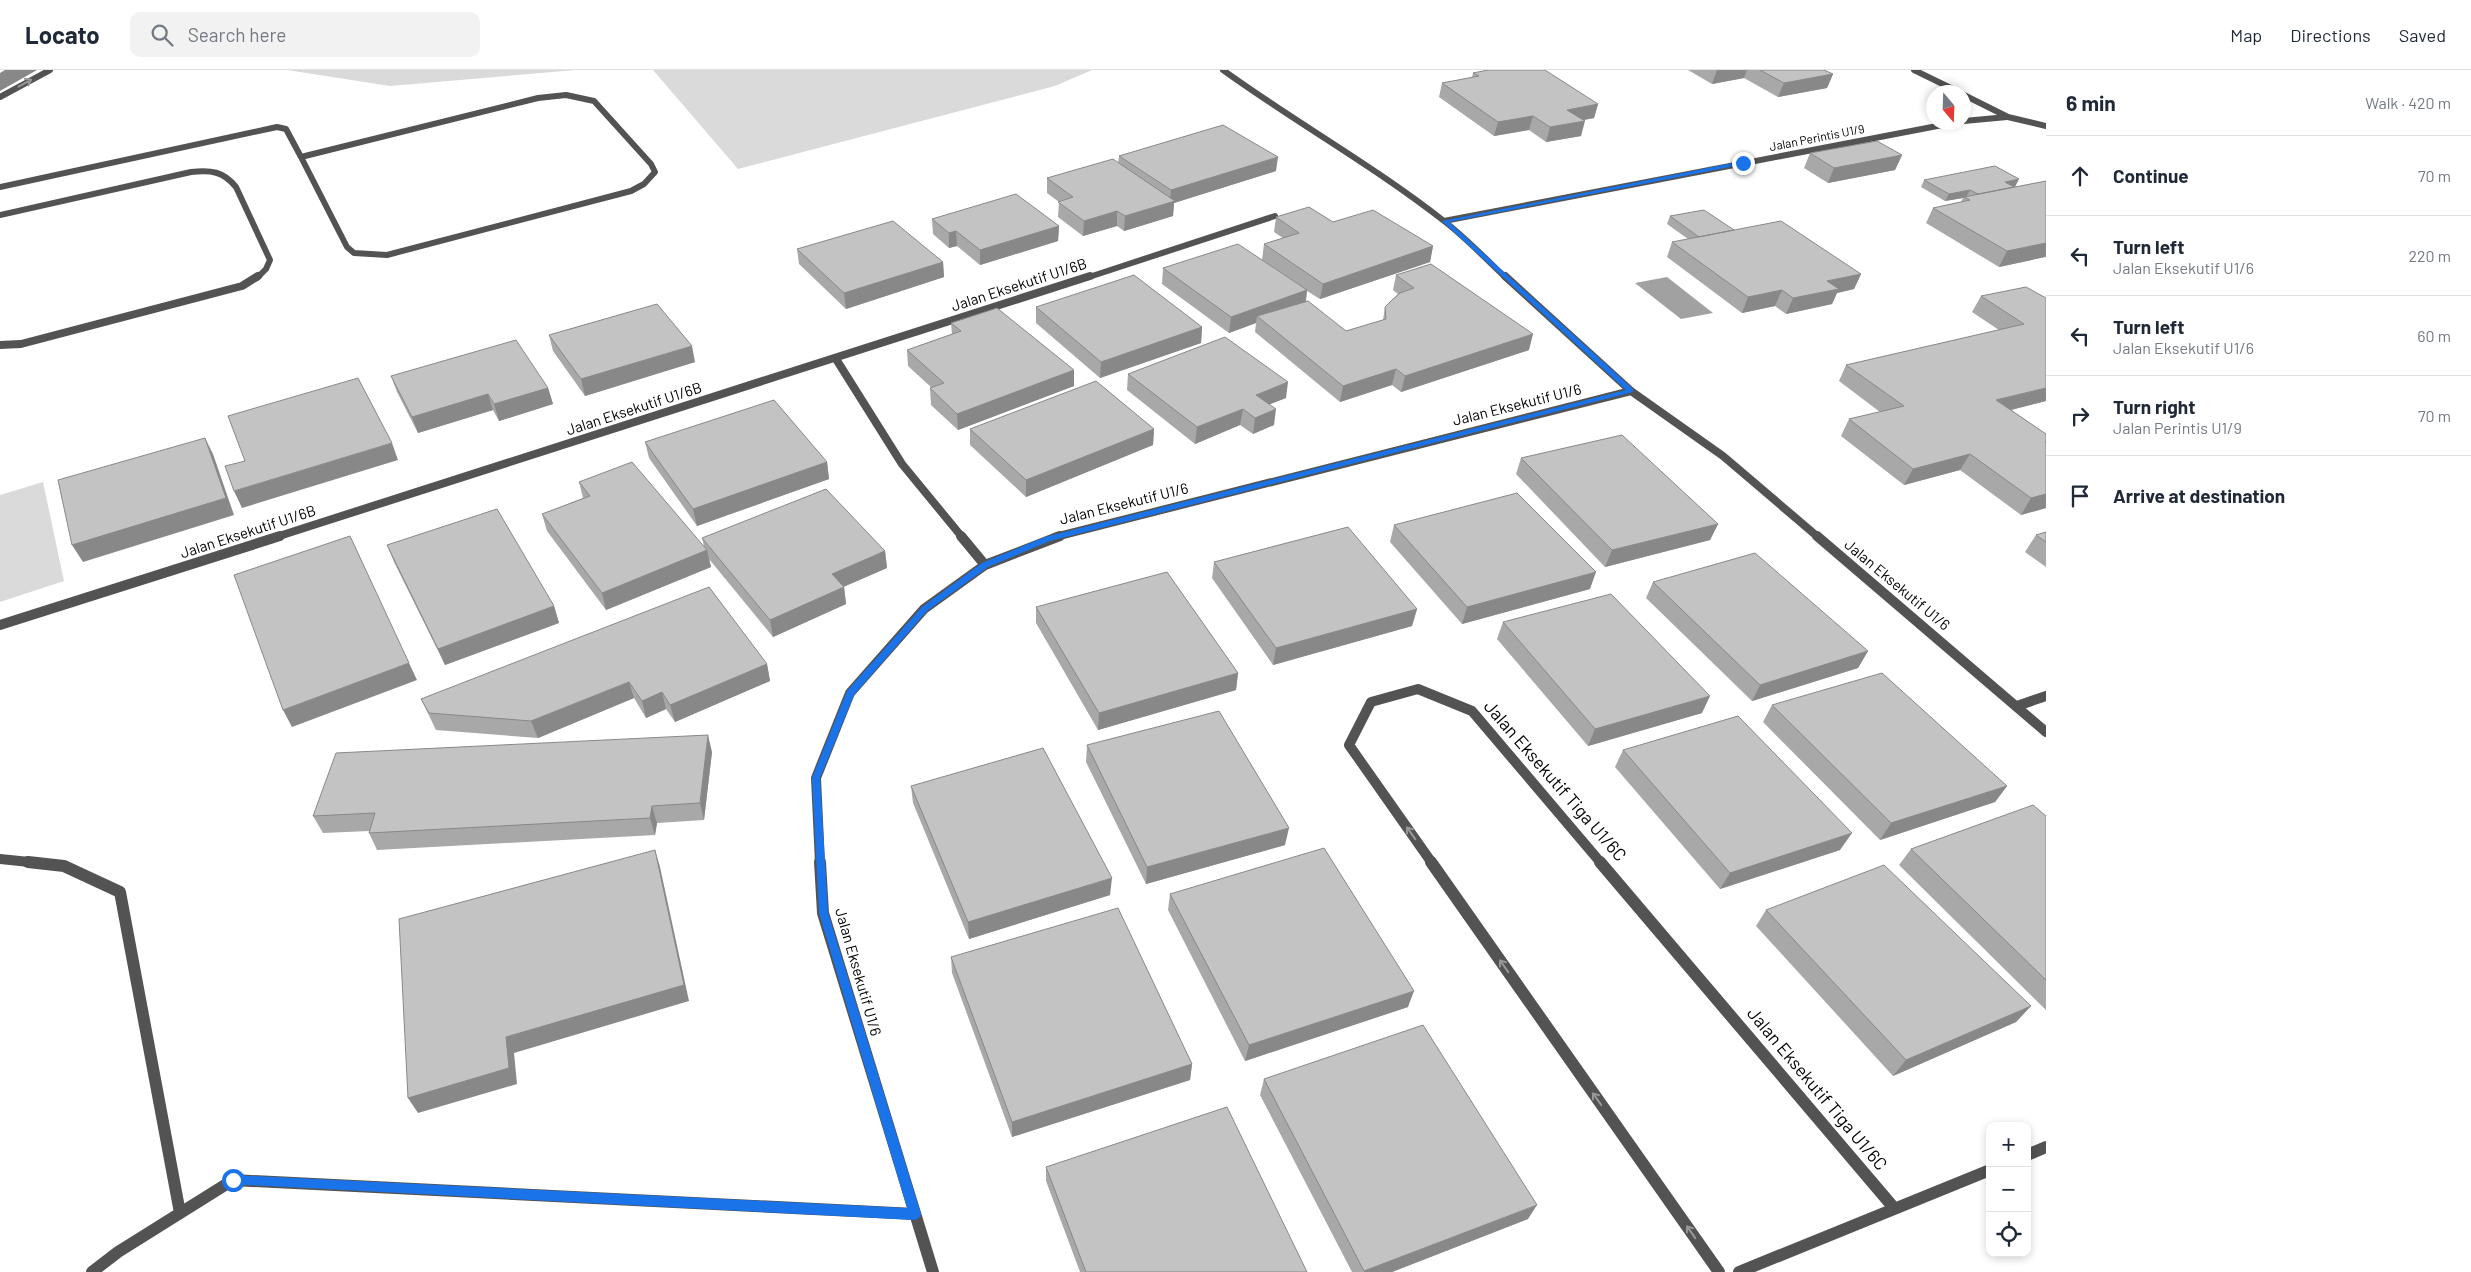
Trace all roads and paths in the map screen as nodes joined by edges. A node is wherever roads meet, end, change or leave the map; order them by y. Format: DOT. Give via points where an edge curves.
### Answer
graph roads {
  1 [pos="50,70"];
  2 [pos="1223,70"];
  3 [pos="1914,70"];
  4 [pos="1945,85"];
  5 [pos="0,97"];
  6 [pos="1971,98"];
  7 [pos="2008,117"];
  8 [pos="1971,120"];
  9 [pos="2046,126"];
  10 [pos="1926,128"];
  11 [pos="301,157"];
  12 [pos="0,187"];
  13 [pos="0,215"];
  14 [pos="1275,216"];
  15 [pos="1444,221"];
  16 [pos="0,345"];
  17 [pos="836,359"];
  18 [pos="1631,391"];
  19 [pos="985,565"];
  20 [pos="0,626"];
  21 [pos="2046,696"];
  22 [pos="2017,706"];
  23 [pos="2046,732"];
  24 [pos="0,859"];
  25 [pos="2046,1147"];
  26 [pos="2031,1153"];
  27 [pos="1986,1172"];
  28 [pos="1894,1208"];
  29 [pos="180,1213"];
  30 [pos="915,1214"];
  31 [pos="92,1272"];
  32 [pos="933,1272"];
  33 [pos="1719,1272"];
  34 [pos="1739,1272"];
  5 -- 1 [label="street, one-way"];
  2 -- 15 [label="street, Jalan Eksekutif U1/6"];
  3 -- 4 [label="street"];
  6 -- 7 [label="street"];
  7 -- 8 [label="street"];
  7 -- 9 [label="street"];
  10 -- 15 [label="street, Jalan Perintis U1/9"];
  11 -- 11 [label="street" via="347,247 354,252 370,254 406,251 631,191 644,184 655,172 594,101 573,95 538,98"];
  11 -- 12 [label="street" via="286,129 277,127"];
  13 -- 16 [label="street" via="191,172 210,171 223,174 238,191 270,260 267,269 242,286 21,344"];
  14 -- 17 [label="street, Jalan Eksekutif U1/6B"];
  15 -- 18 [label="street, Jalan Eksekutif U1/6"];
  17 -- 19 [label="street" via="902,464"];
  17 -- 20 [label="street, Jalan Eksekutif U1/6B"];
  18 -- 19 [label="street, Jalan Eksekutif U1/6" via="1048,539"];
  18 -- 22 [label="street, Jalan Eksekutif U1/6" via="1722,456"];
  19 -- 30 [label="street, Jalan Eksekutif U1/6" via="924,609 850,693 816,778 824,913"];
  21 -- 22 [label="street"];
  22 -- 23 [label="street, Jalan Eksekutif U1/6"];
  24 -- 29 [label="street" via="64,866 120,892"];
  25 -- 26 [label="street"];
  27 -- 28 [label="street"];
  33 -- 28 [label="street, Jalan Eksekutif Tiga U1/6C, one-way" via="1349,745 1371,702 1418,690 1472,711"];
  28 -- 34 [label="street"];
  29 -- 30 [label="street" via="233,1180"];
  29 -- 31 [label="street"];
  30 -- 32 [label="street, Jalan Eksekutif U1/6"];
}
